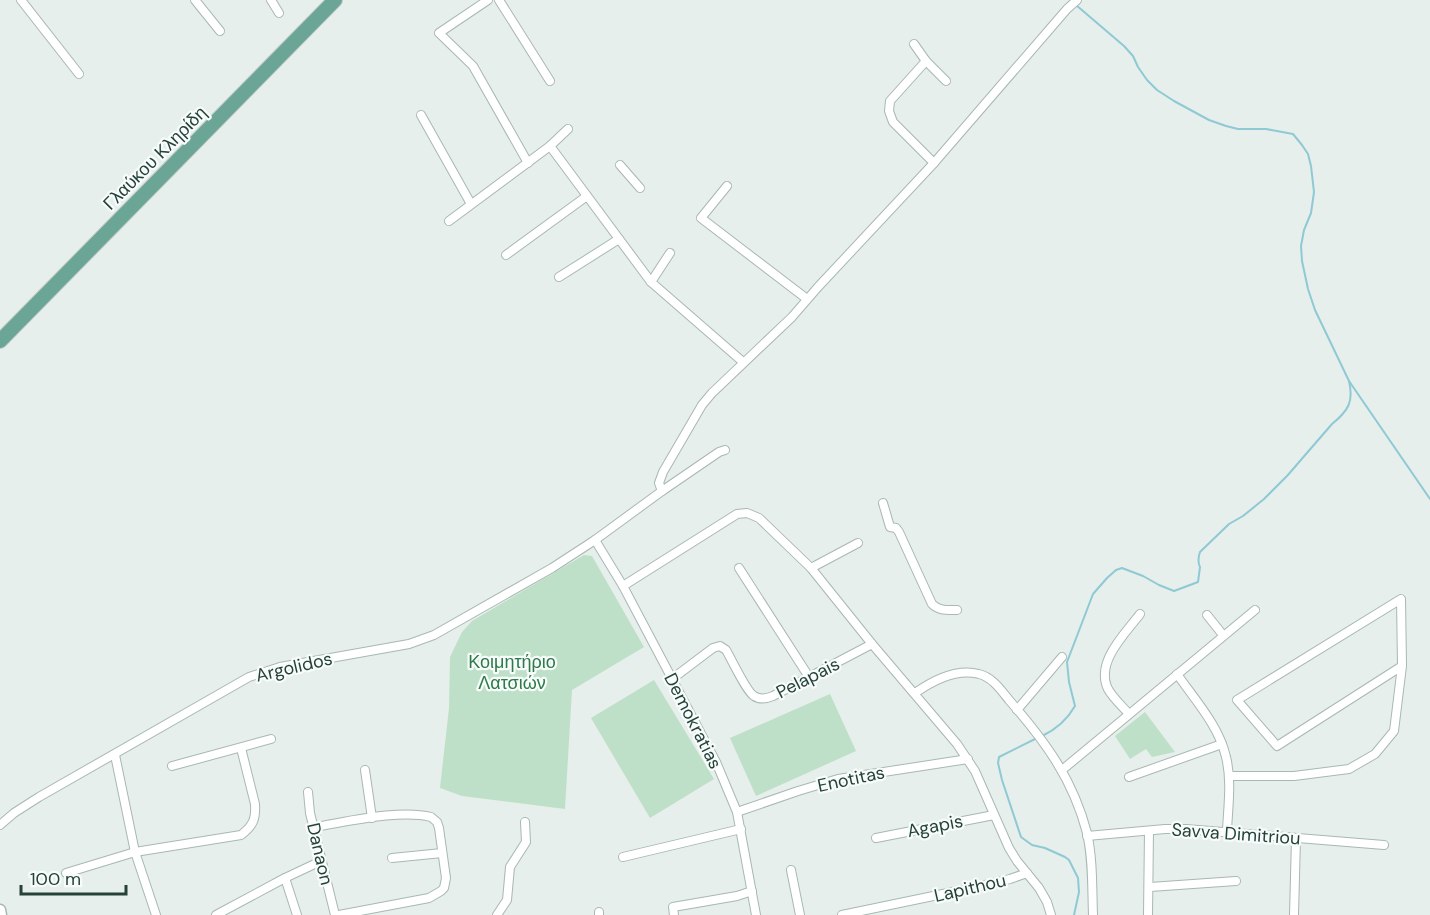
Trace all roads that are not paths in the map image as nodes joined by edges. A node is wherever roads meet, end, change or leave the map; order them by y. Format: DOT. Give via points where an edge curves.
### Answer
graph roads {
  1 [pos="21,0"];
  2 [pos="195,0"];
  3 [pos="271,0"];
  4 [pos="335,0"];
  5 [pos="488,0"];
  6 [pos="499,0"];
  7 [pos="1074,3"];
  8 [pos="279,13"];
  9 [pos="220,31"];
  10 [pos="914,44"];
  11 [pos="926,61"];
  12 [pos="79,74"];
  13 [pos="550,81"];
  14 [pos="946,81"];
  15 [pos="421,115"];
  16 [pos="568,129"];
  17 [pos="550,146"];
  18 [pos="528,163"];
  19 [pos="934,163"];
  20 [pos="620,165"];
  21 [pos="727,186"];
  22 [pos="640,188"];
  23 [pos="587,196"];
  24 [pos="471,204"];
  25 [pos="449,221"];
  26 [pos="619,238"];
  27 [pos="670,253"];
  28 [pos="506,255"];
  29 [pos="559,277"];
  30 [pos="651,282"];
  31 [pos="807,299"];
  32 [pos="0,341"];
  33 [pos="743,362"];
  34 [pos="724,450"];
  35 [pos="662,491"];
  36 [pos="883,503"];
  37 [pos="595,540"];
  38 [pos="858,543"];
  39 [pos="739,568"];
  40 [pos="811,568"];
  41 [pos="623,586"];
  42 [pos="957,610"];
  43 [pos="1256,610"];
  44 [pos="1140,614"];
  45 [pos="1208,615"];
  46 [pos="1224,635"];
  47 [pos="872,644"];
  48 [pos="1062,657"];
  49 [pos="1402,666"];
  50 [pos="1177,674"];
  51 [pos="809,677"];
  52 [pos="672,679"];
  53 [pos="915,693"];
  54 [pos="1017,710"];
  55 [pos="1129,714"];
  56 [pos="271,740"];
  57 [pos="1222,744"];
  58 [pos="241,747"];
  59 [pos="115,755"];
  60 [pos="968,759"];
  61 [pos="172,766"];
  62 [pos="365,770"];
  63 [pos="1062,770"];
  64 [pos="1229,776"];
  65 [pos="1130,777"];
  66 [pos="308,792"];
  67 [pos="737,812"];
  68 [pos="994,815"];
  69 [pos="372,818"];
  70 [pos="525,822"];
  71 [pos="1,823"];
  72 [pos="314,827"];
  73 [pos="741,829"];
  74 [pos="1149,831"];
  75 [pos="1227,831"];
  76 [pos="1087,836"];
  77 [pos="876,838"];
  78 [pos="1296,838"];
  79 [pos="1384,845"];
  80 [pos="135,852"];
  81 [pos="442,853"];
  82 [pos="623,857"];
  83 [pos="392,858"];
  84 [pos="321,861"];
  85 [pos="791,870"];
  86 [pos="66,873"];
  87 [pos="1027,873"];
  88 [pos="285,878"];
  89 [pos="1236,881"];
  90 [pos="1149,887"];
  91 [pos="752,891"];
  92 [pos="0,910"];
  93 [pos="1,915"];
  94 [pos="156,915"];
  95 [pos="216,915"];
  96 [pos="297,915"];
  97 [pos="337,915"];
  98 [pos="497,915"];
  99 [pos="674,915"];
  100 [pos="756,915"];
  101 [pos="800,915"];
  102 [pos="842,915"];
  103 [pos="1051,915"];
  104 [pos="1093,915"];
  105 [pos="1148,915"];
  106 [pos="1294,915"];
  1 -- 12 [label="street"];
  2 -- 9 [label="street"];
  3 -- 8 [label="street"];
  4 -- 32 [label="main road, Γλαύκου Κληρίδη"];
  5 -- 18 [label="street" via="440,33 473,66"];
  6 -- 13 [label="street"];
  7 -- 19 [label="street"];
  10 -- 11 [label="street"];
  11 -- 14 [label="street"];
  11 -- 19 [label="street" via="890,101 889,111 893,122"];
  15 -- 24 [label="street"];
  16 -- 17 [label="street"];
  17 -- 18 [label="street"];
  17 -- 23 [label="street"];
  18 -- 24 [label="street"];
  19 -- 31 [label="street"];
  20 -- 22 [label="street"];
  21 -- 31 [label="street" via="701,218"];
  23 -- 26 [label="street"];
  23 -- 28 [label="street"];
  24 -- 25 [label="street"];
  26 -- 29 [label="street"];
  26 -- 30 [label="street"];
  27 -- 30 [label="street"];
  30 -- 33 [label="street"];
  31 -- 33 [label="street"];
  33 -- 35 [label="street" via="702,405 661,476"];
  34 -- 35 [label="street, Argolidos"];
  35 -- 37 [label="street, Argolidos"];
  36 -- 42 [label="street" via="891,527 899,532 932,604 939,609"];
  37 -- 41 [label="street, Demokratias"];
  37 -- 59 [label="street, Argolidos" via="434,635 249,677"];
  38 -- 40 [label="street"];
  39 -- 51 [label="street"];
  40 -- 41 [label="street" via="763,522 742,513"];
  40 -- 47 [label="street"];
  41 -- 52 [label="street, Demokratias"];
  43 -- 46 [label="street"];
  44 -- 55 [label="street" via="1112,652 1105,670 1108,689"];
  45 -- 46 [label="street"];
  46 -- 50 [label="street"];
  47 -- 51 [label="street, Pelapais"];
  47 -- 53 [label="street"];
  48 -- 54 [label="street"];
  49 -- 49 [label="street" via="1276,746 1237,700 1401,599"];
  49 -- 64 [label="street" via="1394,731 1375,754 1349,769 1294,776"];
  50 -- 55 [label="street"];
  50 -- 57 [label="street"];
  51 -- 52 [label="street, Pelapais" via="770,698 757,698 748,690 726,650 717,646"];
  52 -- 67 [label="street, Demokratias" via="716,762"];
  53 -- 54 [label="street" via="952,675 979,674 993,682"];
  53 -- 60 [label="street"];
  54 -- 63 [label="street"];
  55 -- 63 [label="street"];
  56 -- 58 [label="street"];
  57 -- 64 [label="street"];
  57 -- 65 [label="street"];
  58 -- 61 [label="street"];
  58 -- 80 [label="street" via="255,808 248,830 241,835"];
  59 -- 71 [label="street, Argolidos"];
  59 -- 80 [label="street"];
  60 -- 67 [label="street, Enotitas" via="838,779"];
  60 -- 68 [label="street"];
  62 -- 69 [label="street"];
  63 -- 76 [label="street"];
  64 -- 75 [label="street"];
  66 -- 72 [label="street, Danaon"];
  67 -- 73 [label="street, Demokratias"];
  68 -- 77 [label="street, Agapis"];
  68 -- 87 [label="street" via="1009,848"];
  69 -- 72 [label="street"];
  69 -- 81 [label="street" via="431,817 439,828"];
  70 -- 98 [label="street" via="525,842 510,867 507,900"];
  72 -- 84 [label="street, Danaon"];
  73 -- 82 [label="street"];
  73 -- 91 [label="street, Demokratias"];
  74 -- 75 [label="street, Savva Dimitriou"];
  74 -- 76 [label="street, Savva Dimitriou"];
  74 -- 90 [label="street"];
  75 -- 78 [label="street, Savva Dimitriou"];
  76 -- 104 [label="street"];
  78 -- 79 [label="street, Savva Dimitriou"];
  78 -- 106 [label="street"];
  80 -- 86 [label="street"];
  80 -- 94 [label="street"];
  81 -- 83 [label="street"];
  81 -- 97 [label="street" via="446,878 438,894"];
  84 -- 88 [label="street"];
  84 -- 97 [label="street, Danaon"];
  85 -- 101 [label="street"];
  87 -- 102 [label="street, Lapithou"];
  87 -- 103 [label="street"];
  88 -- 95 [label="street"];
  88 -- 96 [label="street"];
  89 -- 90 [label="street"];
  90 -- 105 [label="street"];
  91 -- 99 [label="street" via="673,907"];
  91 -- 100 [label="street, Demokratias"];
  92 -- 93 [label="street"];
}
